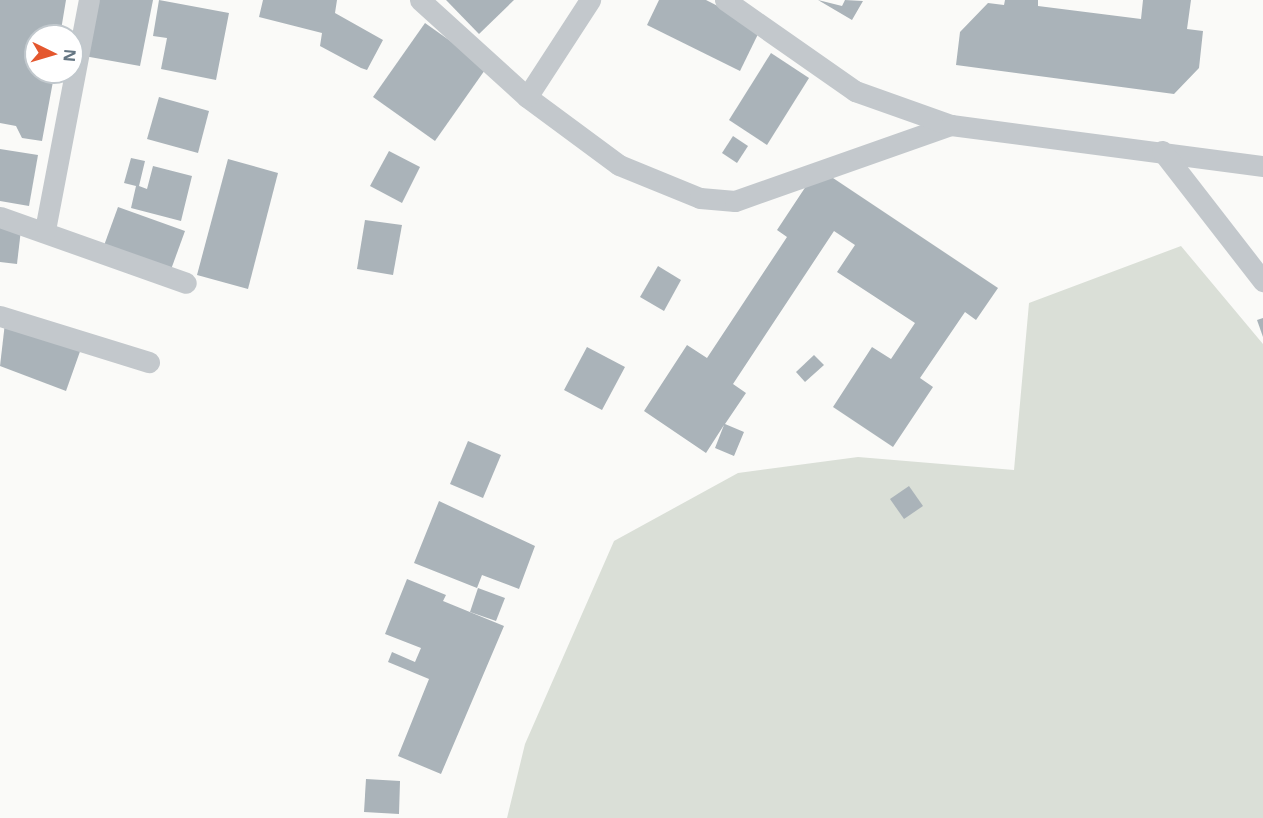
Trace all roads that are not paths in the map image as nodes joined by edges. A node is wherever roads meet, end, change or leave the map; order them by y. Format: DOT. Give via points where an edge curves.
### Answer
graph roads {
  1 [pos="89,0"];
  2 [pos="420,0"];
  3 [pos="590,0"];
  4 [pos="725,0"];
  5 [pos="527,97"];
  6 [pos="951,124"];
  7 [pos="1161,151"];
  8 [pos="1263,166"];
  9 [pos="0,217"];
  10 [pos="45,230"];
  11 [pos="1263,280"];
  12 [pos="186,283"];
  13 [pos="0,316"];
  14 [pos="149,362"];
  1 -- 10 [label="street"];
  2 -- 5 [label="street"];
  3 -- 5 [label="street"];
  4 -- 6 [label="street" via="855,91"];
  5 -- 6 [label="street" via="619,165 700,198 735,201"];
  6 -- 7 [label="street"];
  7 -- 8 [label="street"];
  7 -- 11 [label="street"];
  9 -- 10 [label="street"];
  10 -- 12 [label="street"];
  13 -- 14 [label="street"];
}
